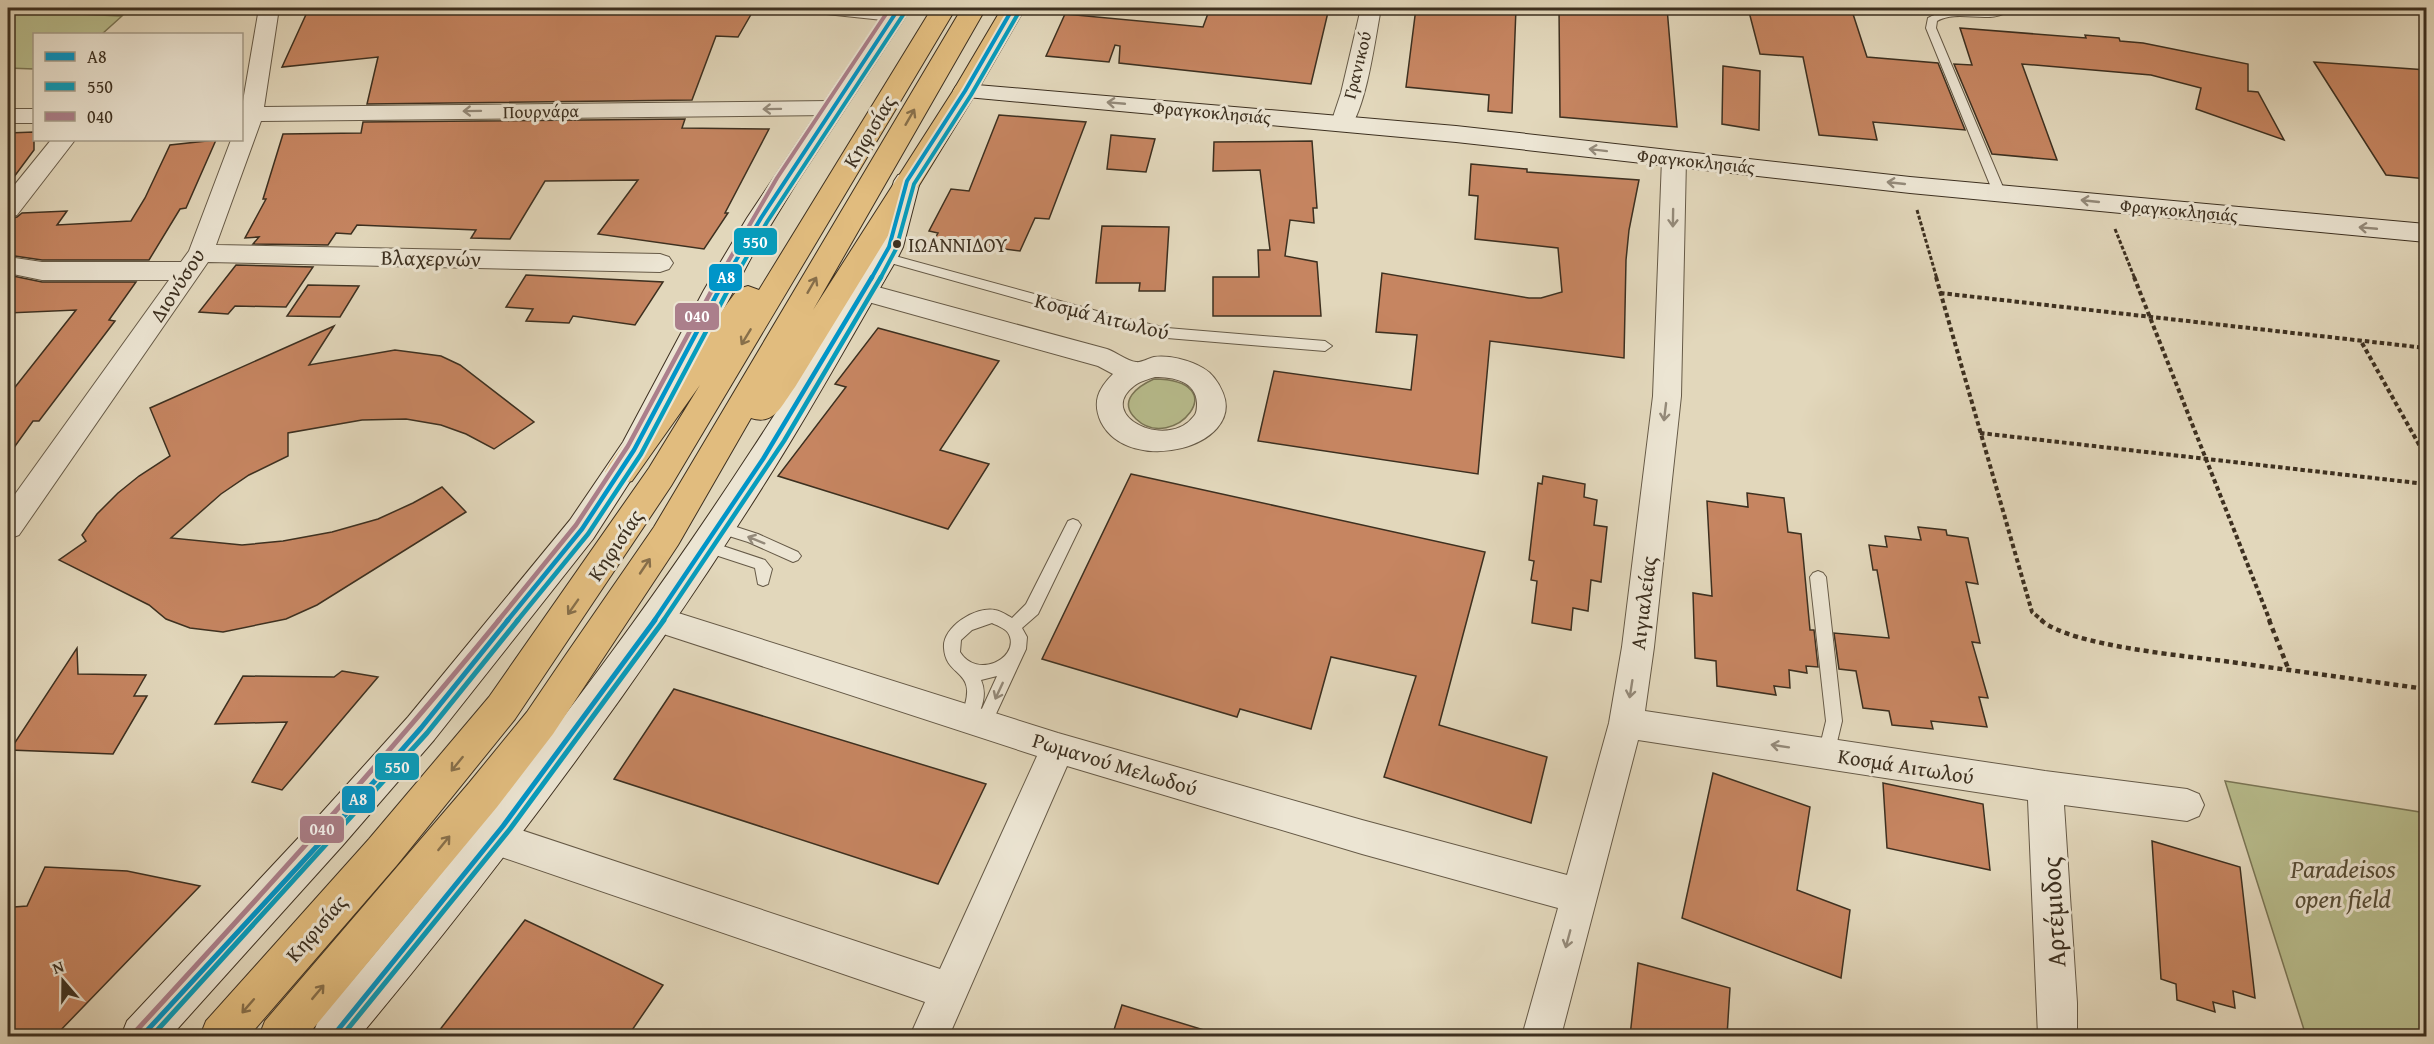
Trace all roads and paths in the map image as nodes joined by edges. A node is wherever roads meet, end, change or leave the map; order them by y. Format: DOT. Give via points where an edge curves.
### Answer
graph roads {
  1 [pos="269,8"];
  2 [pos="798,8"];
  3 [pos="944,8"];
  4 [pos="974,8"];
  5 [pos="1013,8"];
  6 [pos="1371,8"];
  7 [pos="2008,8"];
  8 [pos="895,13"];
  9 [pos="965,90"];
  10 [pos="831,108"];
  11 [pos="247,113"];
  12 [pos="8,116"];
  13 [pos="33,116"];
  14 [pos="1342,123"];
  15 [pos="872,124"];
  16 [pos="62,141"];
  17 [pos="237,141"];
  18 [pos="1674,159"];
  19 [pos="907,181"];
  20 [pos="1910,185"];
  21 [pos="1999,192"];
  22 [pos="8,209"];
  23 [pos="2114,224"];
  24 [pos="2427,233"];
  25 [pos="884,257"];
  26 [pos="195,262"];
  27 [pos="660,263"];
  28 [pos="8,265"];
  29 [pos="863,292"];
  30 [pos="1940,293"];
  31 [pos="2148,317"];
  32 [pos="2362,342"];
  33 [pos="1325,346"];
  34 [pos="2427,348"];
  35 [pos="1134,373"];
  36 [pos="1980,433"];
  37 [pos="2427,457"];
  38 [pos="2206,459"];
  39 [pos="621,472"];
  40 [pos="2427,484"];
  41 [pos="10,521"];
  42 [pos="1073,525"];
  43 [pos="666,536"];
  44 [pos="711,537"];
  45 [pos="793,556"];
  46 [pos="1818,577"];
  47 [pos="763,580"];
  48 [pos="656,619"];
  49 [pos="1014,626"];
  50 [pos="1014,657"];
  51 [pos="2288,669"];
  52 [pos="967,670"];
  53 [pos="2427,689"];
  54 [pos="975,722"];
  55 [pos="1626,723"];
  56 [pos="1058,748"];
  57 [pos="1827,754"];
  58 [pos="2045,787"];
  59 [pos="2187,805"];
  60 [pos="494,838"];
  61 [pos="1579,896"];
  62 [pos="949,991"];
  63 [pos="142,1036"];
  64 [pos="221,1036"];
  65 [pos="280,1036"];
  66 [pos="333,1036"];
  67 [pos="929,1036"];
  68 [pos="1542,1036"];
  69 [pos="2058,1036"];
  1 -- 11 [label="street, Διονύσου"];
  2 -- 8 [label="lane"];
  3 -- 15 [label="main road, Κηφισίας"];
  43 -- 4 [label="main road, Κηφισίας, one-way"];
  5 -- 9 [label="main road"];
  6 -- 14 [label="street, Γρανικού"];
  7 -- 21 [label="lane" via="1990,13 1948,12 1932,20 1931,28"];
  8 -- 10 [label="main road, Κηφισίας"];
  14 -- 9 [label="main road, Φραγκοκλησιάς, one-way"];
  9 -- 19 [label="main road"];
  10 -- 11 [label="street, Πουρνάρα, one-way"];
  10 -- 39 [label="main road, Κηφισίας" via="718,289"];
  12 -- 13 [label="street"];
  18 -- 14 [label="main road, Φραγκοκλησιάς, one-way"];
  15 -- 39 [label="main road"];
  15 -- 64 [label="main road, Κηφισίας, one-way" via="660,477 502,708 383,852"];
  16 -- 22 [label="street"];
  17 -- 26 [label="street, Διονύσου"];
  20 -- 18 [label="main road, Φραγκοκλησιάς, one-way"];
  18 -- 55 [label="street, Αιγιαλείας, one-way" via="1667,396 1644,604"];
  19 -- 25 [label="main road"];
  19 -- 43 [label="main road" via="784,379"];
  20 -- 21 [label="main road, Φραγκοκλησιάς"];
  20 -- 30 [label="path"];
  24 -- 21 [label="main road, Φραγκοκλησιάς, one-way"];
  23 -- 31 [label="path"];
  25 -- 29 [label="main road"];
  25 -- 33 [label="lane, Κοσμά Αιτωλού" via="1167,333"];
  26 -- 27 [label="street, Βλαχερνών"];
  26 -- 28 [label="street, Βλαχερνών" via="42,271"];
  26 -- 41 [label="street, Διονύσου"];
  29 -- 35 [label="street" via="1107,359"];
  29 -- 44 [label="main road" via="806,390"];
  30 -- 31 [label="path"];
  30 -- 36 [label="path"];
  31 -- 32 [label="path"];
  31 -- 38 [label="path"];
  32 -- 34 [label="path"];
  32 -- 37 [label="path"];
  36 -- 38 [label="path"];
  36 -- 51 [label="path" via="2032,612 2040,621 2066,634 2142,650"];
  38 -- 40 [label="path"];
  38 -- 51 [label="path"];
  39 -- 63 [label="main road, Κηφισίας" via="525,601 390,767"];
  42 -- 49 [label="lane" via="1032,609"];
  65 -- 43 [label="main road, Κηφισίας, one-way" via="422,871 540,723"];
  45 -- 44 [label="lane, one-way" via="753,538"];
  44 -- 47 [label="lane" via="760,564 764,569"];
  44 -- 48 [label="main road"];
  46 -- 57 [label="lane" via="1834,721"];
  48 -- 54 [label="street, Ρωμανού Μελωδού"];
  48 -- 60 [label="main road"];
  49 -- 50 [label="lane" via="1019,647"];
  49 -- 52 [label="lane" via="993,616 980,617 958,631 952,641 952,653"];
  50 -- 52 [label="lane" via="993,671"];
  50 -- 54 [label="lane, one-way"];
  51 -- 53 [label="path"];
  52 -- 54 [label="lane" via="976,683"];
  54 -- 56 [label="street, Ρωμανού Μελωδού"];
  57 -- 55 [label="street, Κοσμά Αιτωλού, one-way"];
  55 -- 61 [label="street, Αιγιαλείας"];
  56 -- 61 [label="street, Ρωμανού Μελωδού"];
  56 -- 62 [label="street"];
  57 -- 58 [label="street, Κοσμά Αιτωλού"];
  58 -- 59 [label="street, Κοσμά Αιτωλού"];
  58 -- 69 [label="street, Αρτέμιδος"];
  60 -- 62 [label="street"];
  60 -- 66 [label="main road"];
  61 -- 68 [label="street, Αιγιαλείας, one-way"];
  62 -- 67 [label="street"];
}
